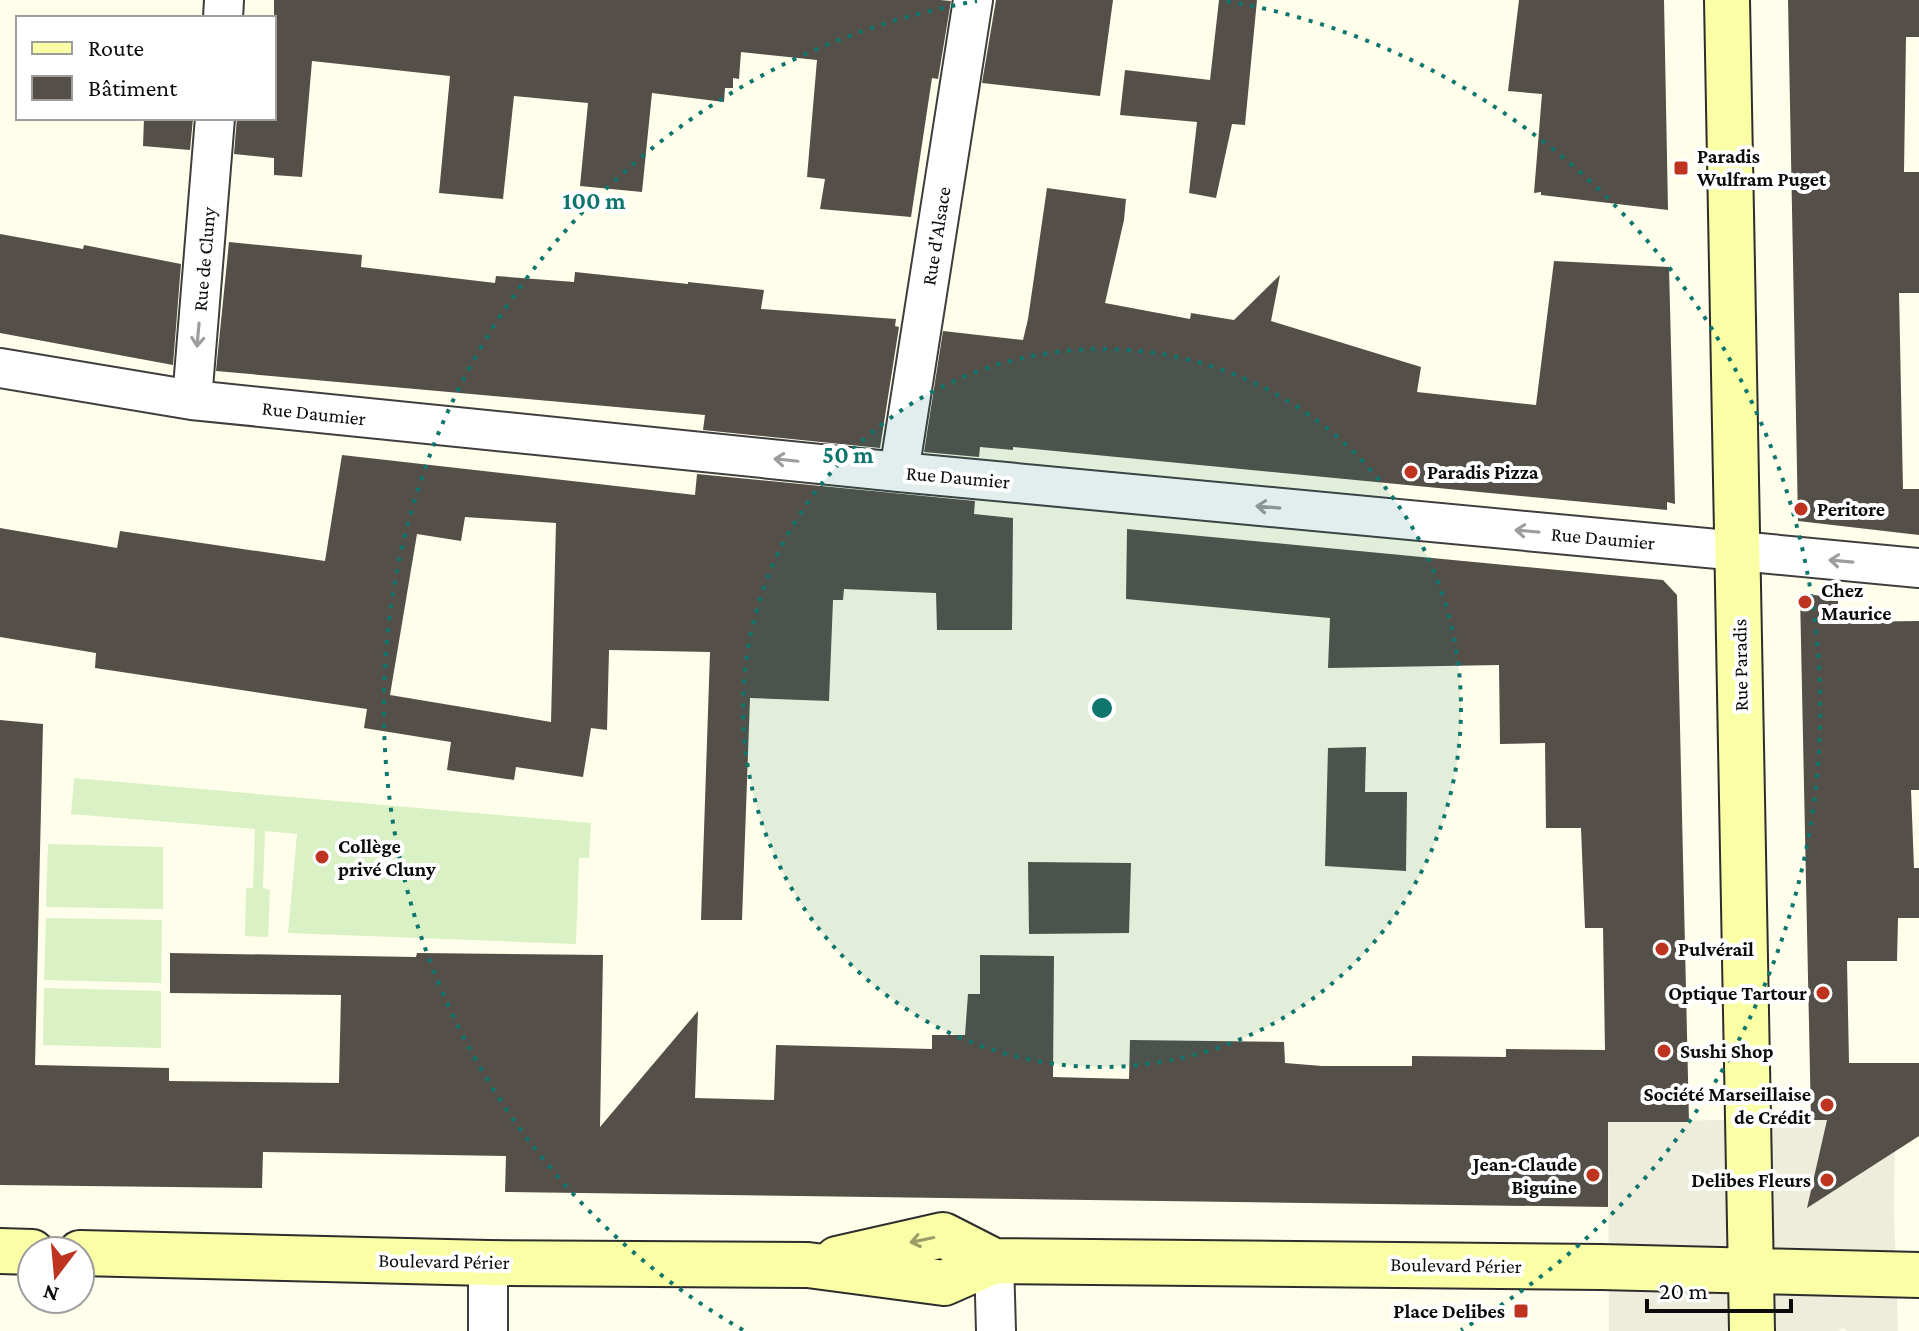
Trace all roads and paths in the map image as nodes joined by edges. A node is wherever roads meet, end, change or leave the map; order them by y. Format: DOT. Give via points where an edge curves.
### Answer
graph roads {
  1 [pos="973,0"];
  2 [pos="1727,0"];
  3 [pos="215,120"];
  4 [pos="0,368"];
  5 [pos="192,400"];
  6 [pos="899,472"];
  7 [pos="1738,552"];
  8 [pos="1919,568"];
  9 [pos="96,1253"];
  10 [pos="994,1261"];
  11 [pos="488,1263"];
  12 [pos="1751,1272"];
  13 [pos="1919,1275"];
  14 [pos="488,1331"];
  15 [pos="996,1331"];
  16 [pos="1752,1331"];
  1 -- 6 [label="street, Rue d'Alsace"];
  2 -- 7 [label="street, Rue Paradis"];
  3 -- 5 [label="street, Rue de Cluny, one-way"];
  4 -- 5 [label="street, Rue Daumier"];
  6 -- 5 [label="street, Rue Daumier, one-way"];
  7 -- 6 [label="street, Rue Daumier, one-way"];
  8 -- 7 [label="street, Rue Daumier, one-way"];
  7 -- 12 [label="street, Rue Paradis"];
  9 -- 11 [label="street, Boulevard Périer"];
  10 -- 11 [label="street, Boulevard Périer" via="943,1235 808,1265"];
  10 -- 12 [label="street, Boulevard Périer"];
  10 -- 15 [label="street"];
  11 -- 14 [label="street"];
  12 -- 13 [label="street, Boulevard Périer"];
  12 -- 16 [label="street, Rue Paradis"];
}
